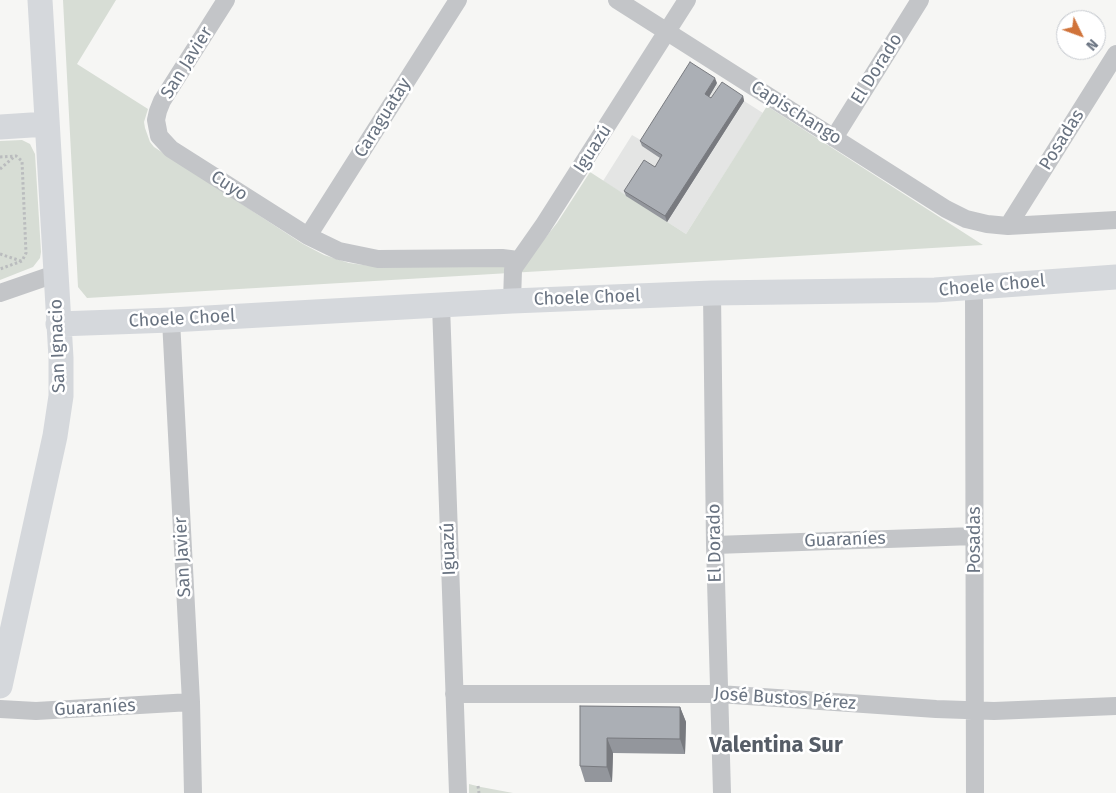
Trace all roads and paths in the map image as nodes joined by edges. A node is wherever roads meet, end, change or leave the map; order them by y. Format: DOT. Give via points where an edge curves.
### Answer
graph roads {
  1 [pos="40,0"];
  2 [pos="226,0"];
  3 [pos="458,0"];
  4 [pos="617,0"];
  5 [pos="687,0"];
  6 [pos="920,0"];
  7 [pos="667,32"];
  8 [pos="1116,54"];
  9 [pos="47,124"];
  10 [pos="0,127"];
  11 [pos="157,128"];
  12 [pos="834,138"];
  13 [pos="0,156"];
  14 [pos="16,156"];
  15 [pos="0,169"];
  16 [pos="1116,220"];
  17 [pos="1008,226"];
  18 [pos="308,236"];
  19 [pos="0,254"];
  20 [pos="518,260"];
  21 [pos="22,261"];
  22 [pos="0,269"];
  23 [pos="55,274"];
  24 [pos="1116,276"];
  25 [pos="974,288"];
  26 [pos="0,293"];
  27 [pos="712,293"];
  28 [pos="512,300"];
  29 [pos="441,304"];
  30 [pos="171,320"];
  31 [pos="58,324"];
  32 [pos="974,536"];
  33 [pos="714,545"];
  34 [pos="0,686"];
  35 [pos="454,694"];
  36 [pos="719,694"];
  37 [pos="191,702"];
  38 [pos="1116,706"];
  39 [pos="0,709"];
  40 [pos="975,710"];
  41 [pos="478,786"];
  42 [pos="193,793"];
  43 [pos="458,793"];
  44 [pos="479,793"];
  45 [pos="722,793"];
  46 [pos="975,793"];
  1 -- 9 [label="street, San Ignacio"];
  2 -- 11 [label="street, San Javier" via="162,102"];
  3 -- 18 [label="street, Caraguatay"];
  4 -- 7 [label="street, Capischango"];
  5 -- 7 [label="street, Iguazú"];
  6 -- 12 [label="street, El Dorado"];
  7 -- 12 [label="street, Capischango"];
  7 -- 20 [label="street, Iguazú"];
  8 -- 17 [label="street, Posadas"];
  9 -- 10 [label="street"];
  9 -- 23 [label="street, San Ignacio"];
  11 -- 18 [label="street, Cuyo" via="159,136 171,149"];
  12 -- 17 [label="street, Capischango" via="946,209 976,222"];
  13 -- 14 [label="path"];
  14 -- 15 [label="path"];
  14 -- 21 [label="path" via="22,161 26,253"];
  16 -- 17 [label="street"];
  18 -- 20 [label="street" via="340,251 378,259"];
  19 -- 21 [label="path"];
  20 -- 28 [label="street, Iguazú" via="513,270"];
  21 -- 22 [label="path"];
  23 -- 26 [label="street"];
  23 -- 31 [label="street, San Ignacio"];
  24 -- 25 [label="street, Choele Choel"];
  25 -- 27 [label="street, Choele Choel"];
  25 -- 32 [label="street, Posadas"];
  27 -- 28 [label="street, Choele Choel"];
  27 -- 33 [label="street, El Dorado"];
  28 -- 29 [label="street, Choele Choel"];
  29 -- 30 [label="street, Choele Choel"];
  29 -- 35 [label="street, Iguazú"];
  30 -- 31 [label="street, Choele Choel"];
  30 -- 37 [label="street, San Javier"];
  31 -- 34 [label="street, San Ignacio" via="61,396 55,436"];
  32 -- 33 [label="street, Guaraníes"];
  32 -- 40 [label="street, Posadas"];
  33 -- 36 [label="street, El Dorado"];
  35 -- 36 [label="street, José Bustos Pérez"];
  35 -- 43 [label="street, Iguazú"];
  36 -- 40 [label="street, José Bustos Pérez"];
  36 -- 45 [label="street, El Dorado"];
  37 -- 39 [label="street, Guaraníes" via="36,711"];
  37 -- 42 [label="street, San Javier"];
  38 -- 40 [label="street, José Bustos Pérez"];
  40 -- 46 [label="street, Posadas"];
  41 -- 44 [label="path"];
}
